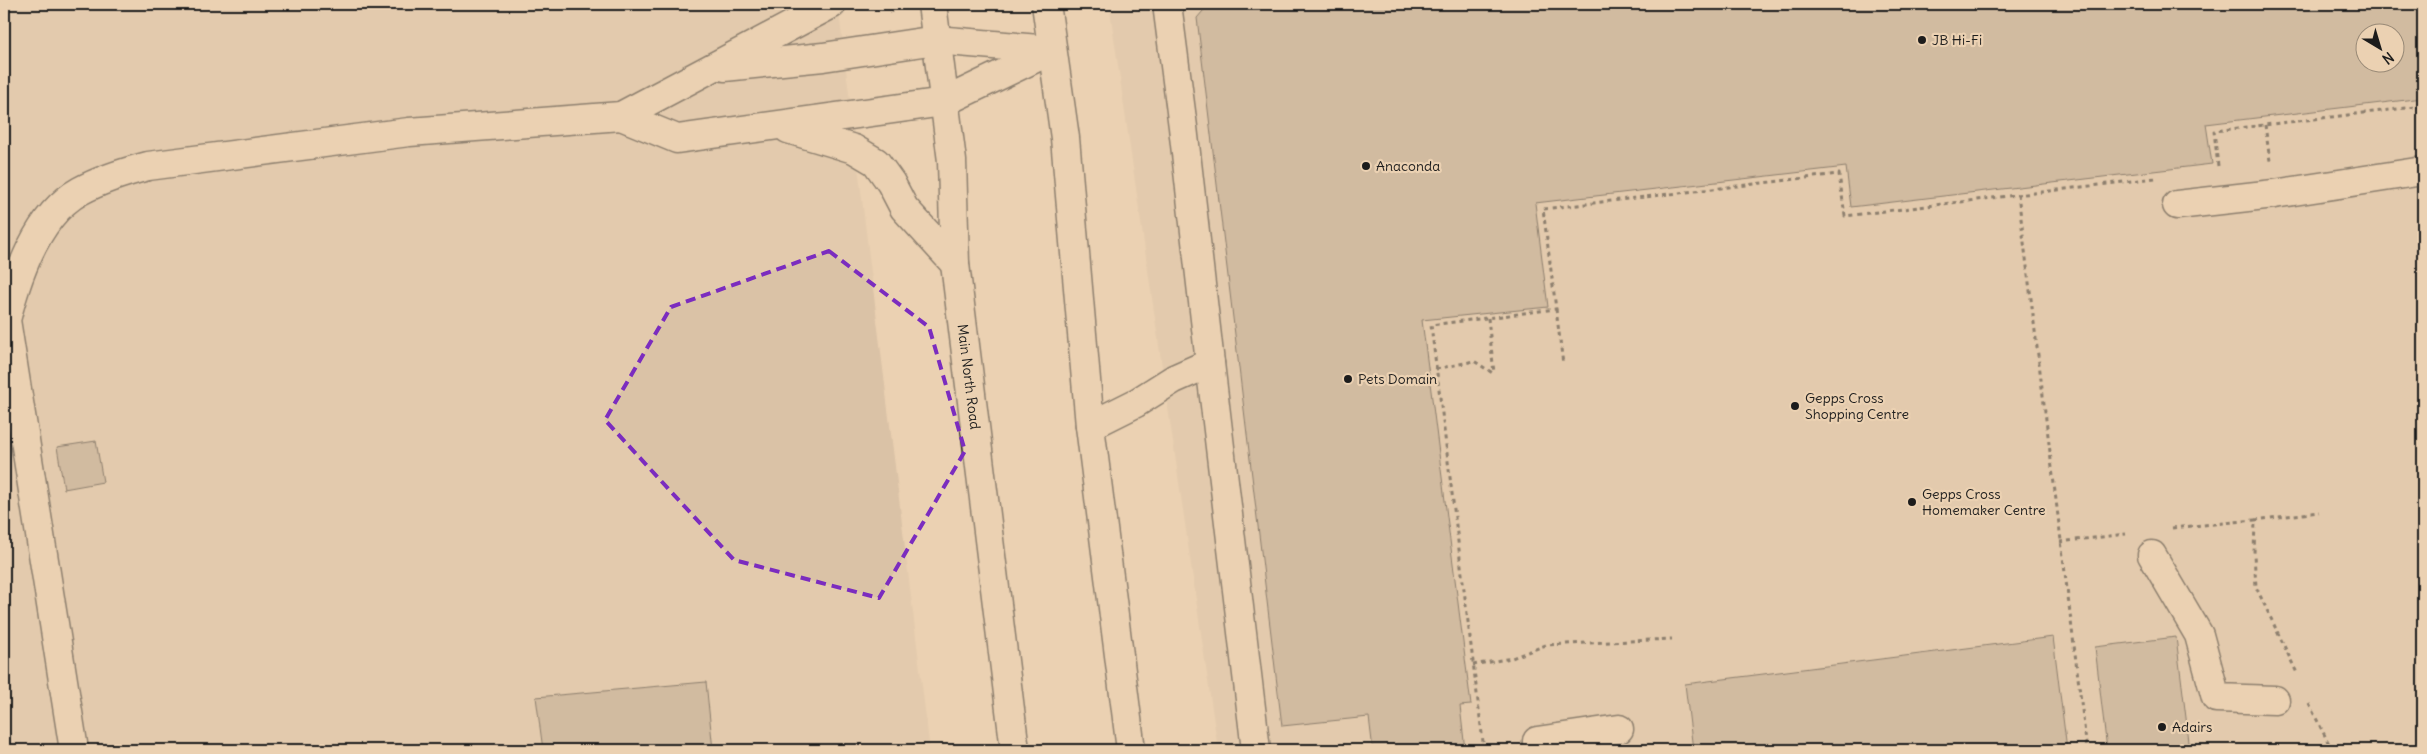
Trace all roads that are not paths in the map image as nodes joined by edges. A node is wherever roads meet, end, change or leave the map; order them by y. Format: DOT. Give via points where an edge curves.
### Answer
graph roads {
  1 [pos="832,4"];
  2 [pos="932,4"];
  3 [pos="1046,4"];
  4 [pos="1167,4"];
  5 [pos="936,40"];
  6 [pos="1052,50"];
  7 [pos="708,69"];
  8 [pos="944,102"];
  9 [pos="621,116"];
  10 [pos="777,126"];
  11 [pos="2423,171"];
  12 [pos="2177,205"];
  13 [pos="955,264"];
  14 [pos="1210,363"];
  15 [pos="1090,426"];
  16 [pos="2152,555"];
  17 [pos="2275,700"];
  18 [pos="1619,729"];
  19 [pos="1537,741"];
  20 [pos="74,750"];
  21 [pos="1015,750"];
  22 [pos="1131,750"];
  23 [pos="1256,750"];
  1 -- 7 [label="main road"];
  2 -- 5 [label="main road, Main North Road"];
  3 -- 6 [label="main road"];
  4 -- 14 [label="main road"];
  5 -- 6 [label="main road"];
  5 -- 7 [label="main road" via="823,57"];
  5 -- 8 [label="main road, Main North Road"];
  6 -- 8 [label="main road"];
  6 -- 15 [label="main road" via="1065,138"];
  7 -- 9 [label="main road"];
  8 -- 10 [label="main road"];
  8 -- 13 [label="main road, Main North Road" via="952,162"];
  9 -- 10 [label="main road" via="677,139"];
  9 -- 20 [label="main road" via="409,132 148,166 119,174 79,192 57,210 36,239 16,279 6,320"];
  10 -- 13 [label="main road" via="854,149 876,162 904,208"];
  11 -- 12 [label="main road"];
  13 -- 21 [label="main road, Main North Road"];
  14 -- 15 [label="main road" via="1174,378 1136,403"];
  14 -- 23 [label="main road"];
  15 -- 22 [label="main road"];
  16 -- 17 [label="main road" via="2199,635 2216,698"];
  18 -- 19 [label="main road"];
}
